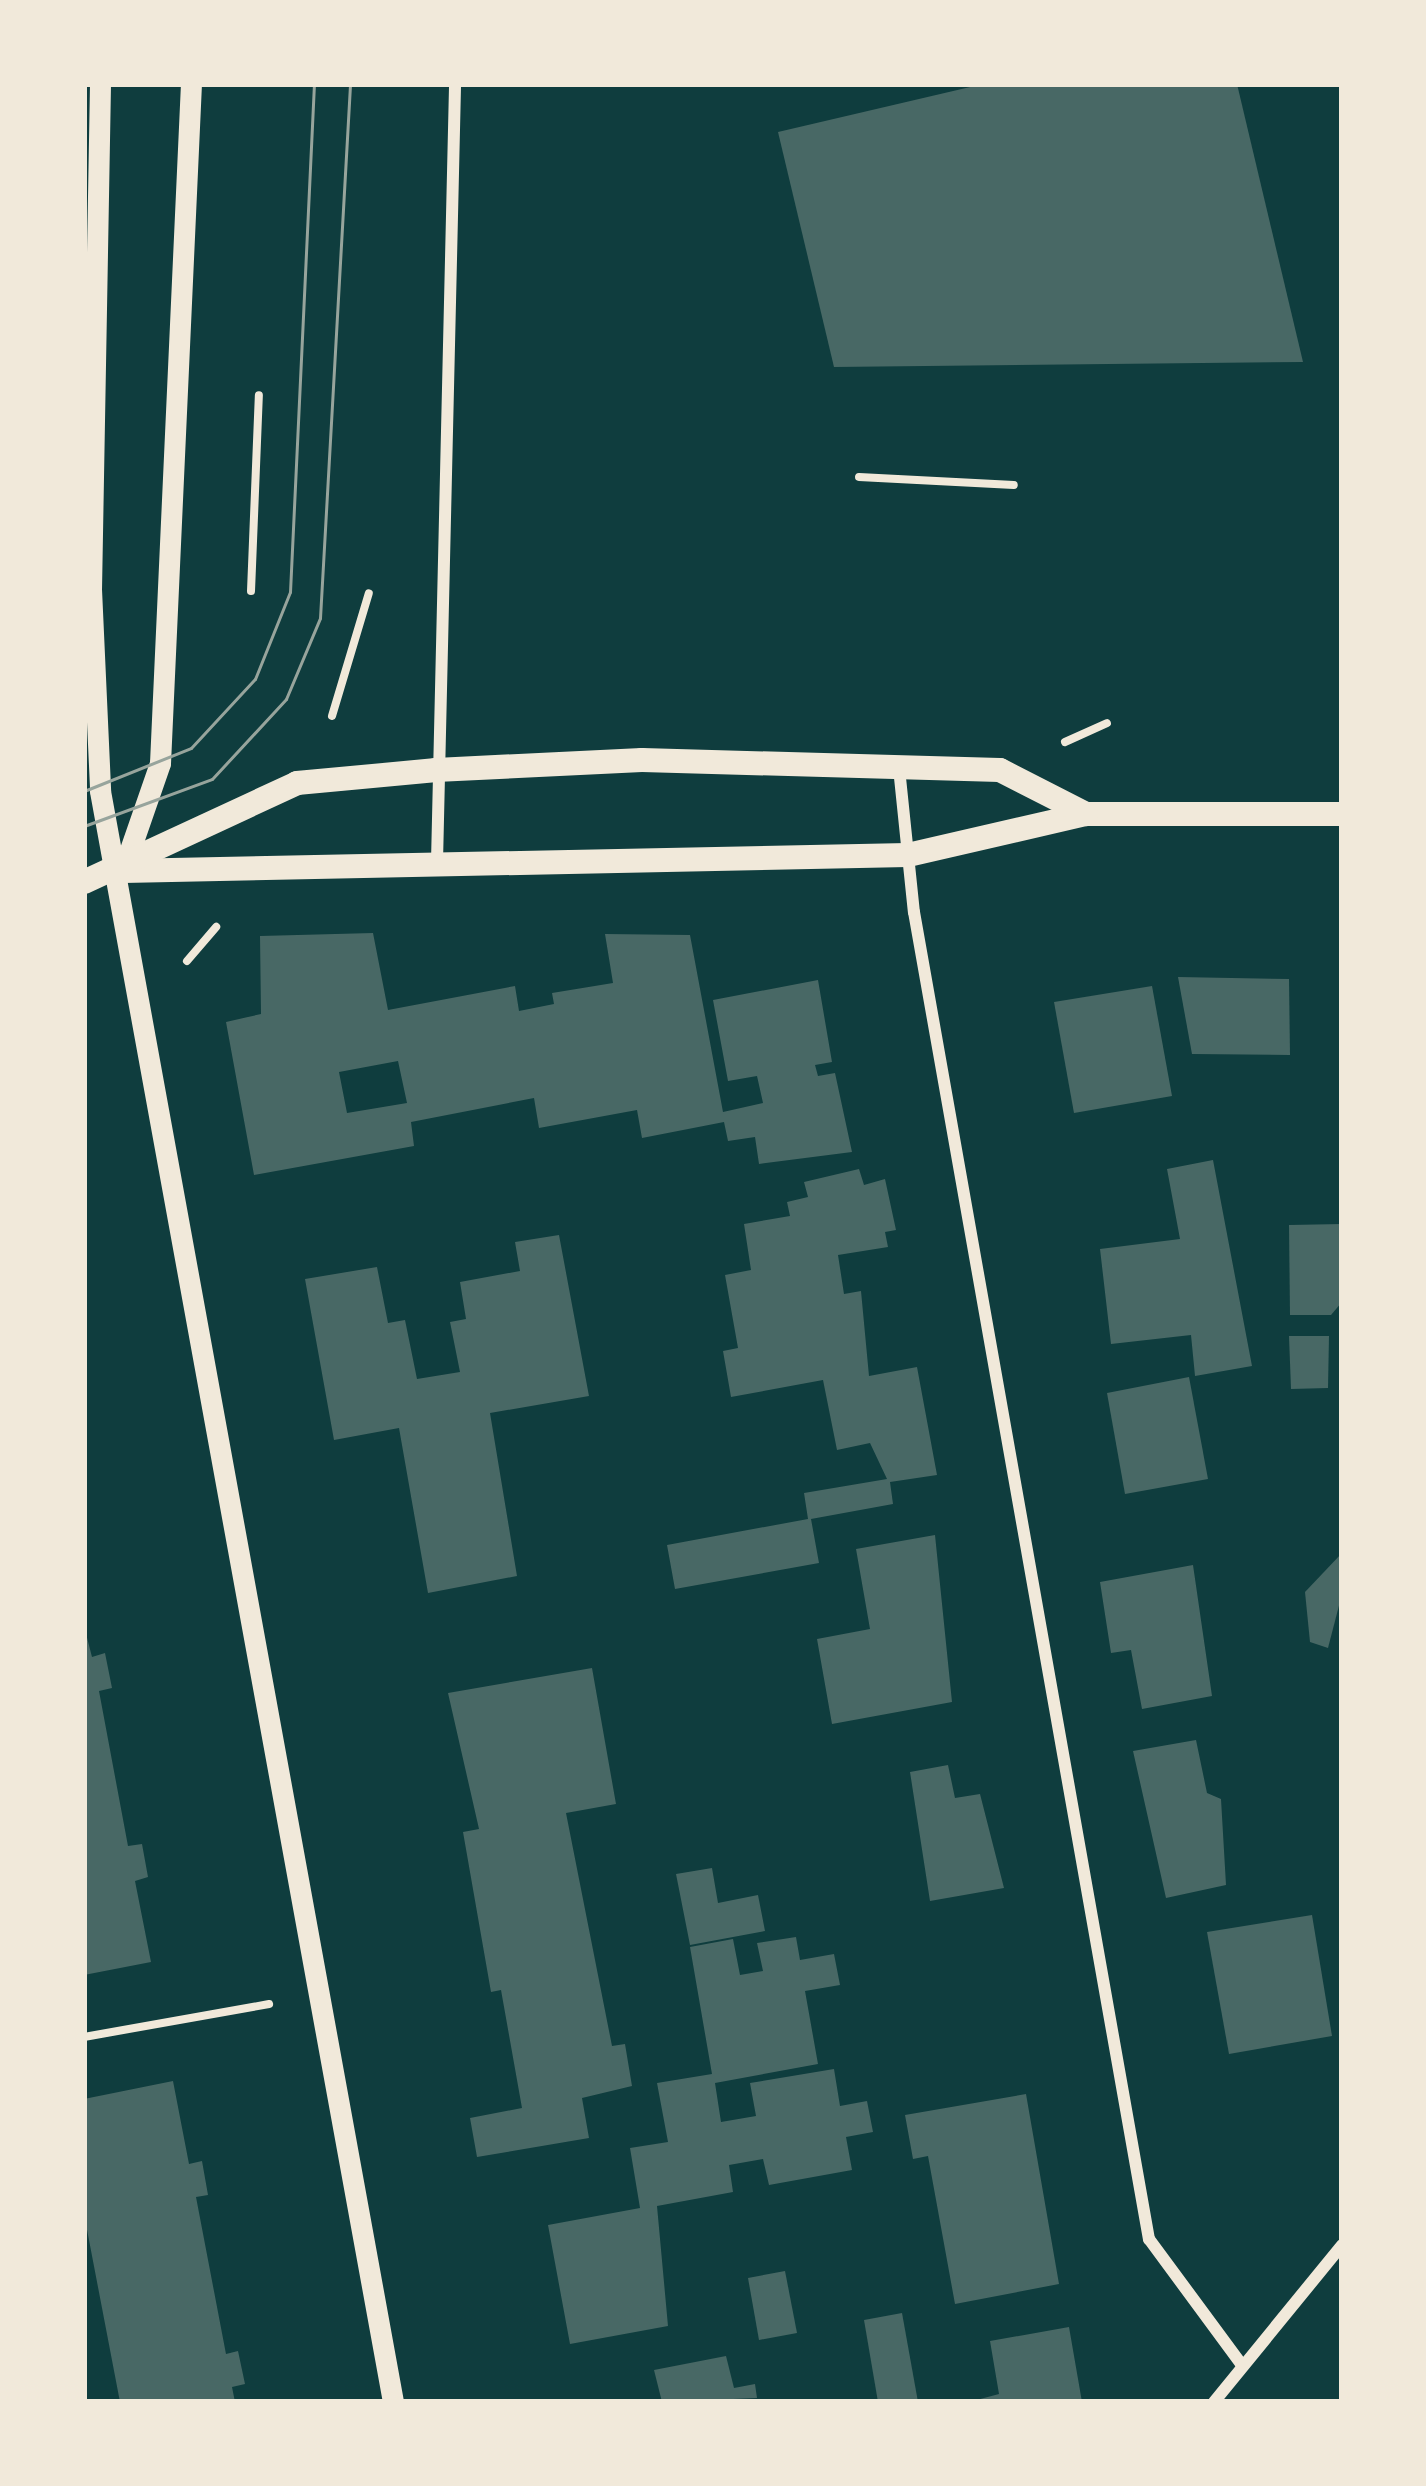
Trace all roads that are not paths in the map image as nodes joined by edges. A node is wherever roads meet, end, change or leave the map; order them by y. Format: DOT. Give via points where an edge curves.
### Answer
graph roads {
  1 [pos="100,84"];
  2 [pos="191,84"];
  3 [pos="454,84"];
  4 [pos="899,764"];
  5 [pos="436,770"];
  6 [pos="1086,814"];
  7 [pos="1342,814"];
  8 [pos="908,855"];
  9 [pos="436,862"];
  10 [pos="123,871"];
  11 [pos="84,882"];
  12 [pos="1342,2245"];
  13 [pos="1242,2365"];
  14 [pos="394,2402"];
  15 [pos="1214,2402"];
  1 -- 10 [label="street" via="91,589 100,791"];
  2 -- 10 [label="street" via="160,763"];
  3 -- 5 [label="street"];
  4 -- 5 [label="main road"];
  4 -- 6 [label="main road" via="1000,770"];
  4 -- 8 [label="street"];
  5 -- 9 [label="street"];
  5 -- 10 [label="main road" via="297,783"];
  6 -- 7 [label="main road"];
  6 -- 8 [label="main road"];
  8 -- 9 [label="main road"];
  8 -- 13 [label="street" via="1149,2239"];
  9 -- 10 [label="main road"];
  10 -- 11 [label="main road"];
  10 -- 14 [label="street" via="127,985"];
  12 -- 13 [label="street"];
  13 -- 15 [label="street"];
}
